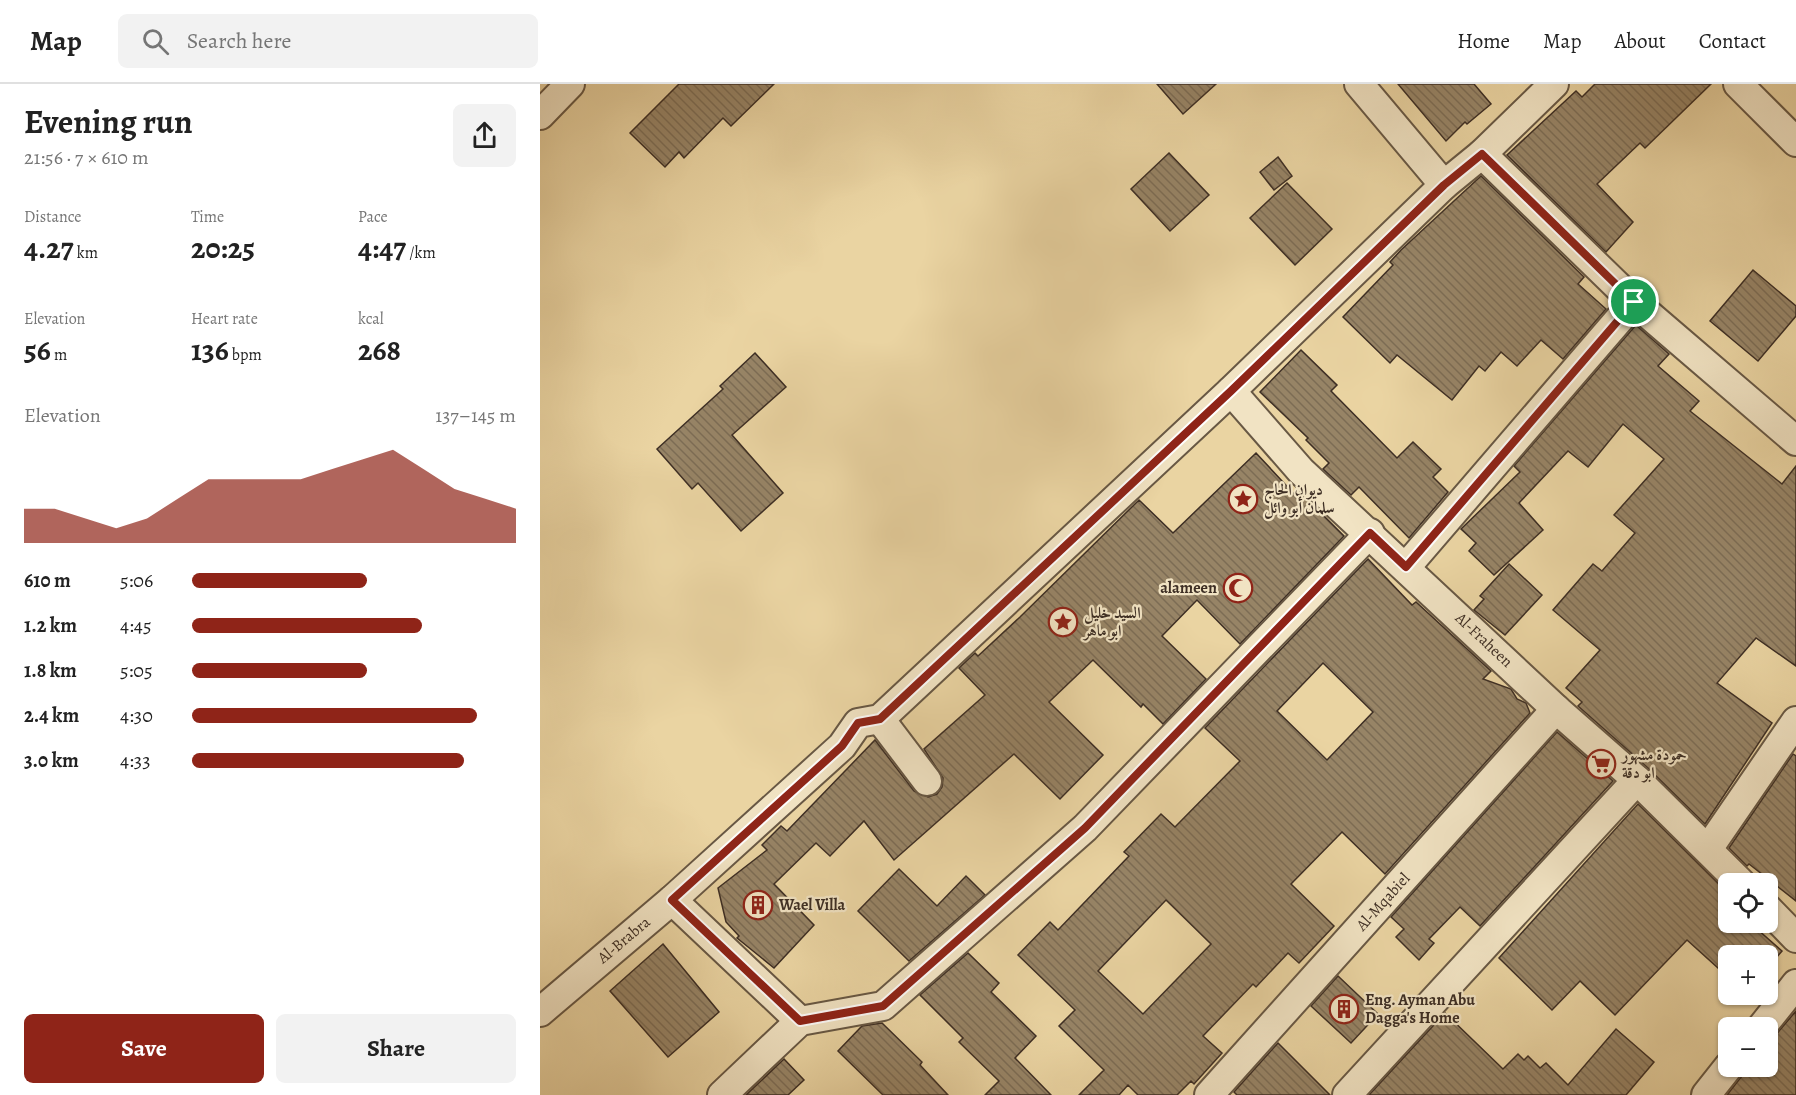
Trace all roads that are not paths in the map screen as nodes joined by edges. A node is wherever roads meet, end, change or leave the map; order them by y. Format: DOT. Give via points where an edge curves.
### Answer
graph roads {
  1 [pos="570,84"];
  2 [pos="1359,84"];
  3 [pos="1554,84"];
  4 [pos="1738,84"];
  5 [pos="540,115"];
  6 [pos="1796,142"];
  7 [pos="1482,154"];
  8 [pos="1444,185"];
  9 [pos="1634,302"];
  10 [pos="1231,391"];
  11 [pos="1796,441"];
  12 [pos="1370,533"];
  13 [pos="1406,567"];
  14 [pos="1556,709"];
  15 [pos="880,719"];
  16 [pos="1796,721"];
  17 [pos="1637,780"];
  18 [pos="927,782"];
  19 [pos="1708,849"];
  20 [pos="1731,873"];
  21 [pos="672,900"];
  22 [pos="1778,919"];
  23 [pos="1796,938"];
  24 [pos="1796,984"];
  25 [pos="540,1012"];
  26 [pos="1770,1017"];
  27 [pos="800,1021"];
  28 [pos="1720,1077"];
  29 [pos="722,1095"];
  30 [pos="1209,1095"];
  31 [pos="1347,1095"];
  32 [pos="1706,1095"];
  1 -- 5 [label="street"];
  2 -- 8 [label="street"];
  3 -- 7 [label="street, Al-Brabra"];
  4 -- 6 [label="street"];
  7 -- 8 [label="street, Al-Brabra"];
  7 -- 9 [label="street"];
  8 -- 10 [label="street, Al-Brabra"];
  9 -- 11 [label="street"];
  9 -- 13 [label="street"];
  10 -- 12 [label="street, Al-Fraheen" via="1301,471"];
  10 -- 15 [label="street, Al-Brabra"];
  12 -- 13 [label="street, Al-Fraheen"];
  12 -- 27 [label="street" via="1085,828 883,1006"];
  13 -- 14 [label="street, Al-Fraheen"];
  14 -- 17 [label="street, Al-Fraheen"];
  14 -- 30 [label="street, Al-Mqabiel"];
  15 -- 18 [label="street"];
  15 -- 21 [label="street, Al-Brabra" via="858,723 842,746"];
  16 -- 19 [label="street"];
  17 -- 19 [label="street, Al-Fraheen"];
  17 -- 31 [label="street"];
  19 -- 20 [label="street, Al-Fraheen"];
  21 -- 25 [label="street, Al-Brabra"];
  21 -- 27 [label="street"];
  22 -- 23 [label="street"];
  24 -- 26 [label="street"];
  27 -- 29 [label="street"];
  28 -- 32 [label="street"];
}
